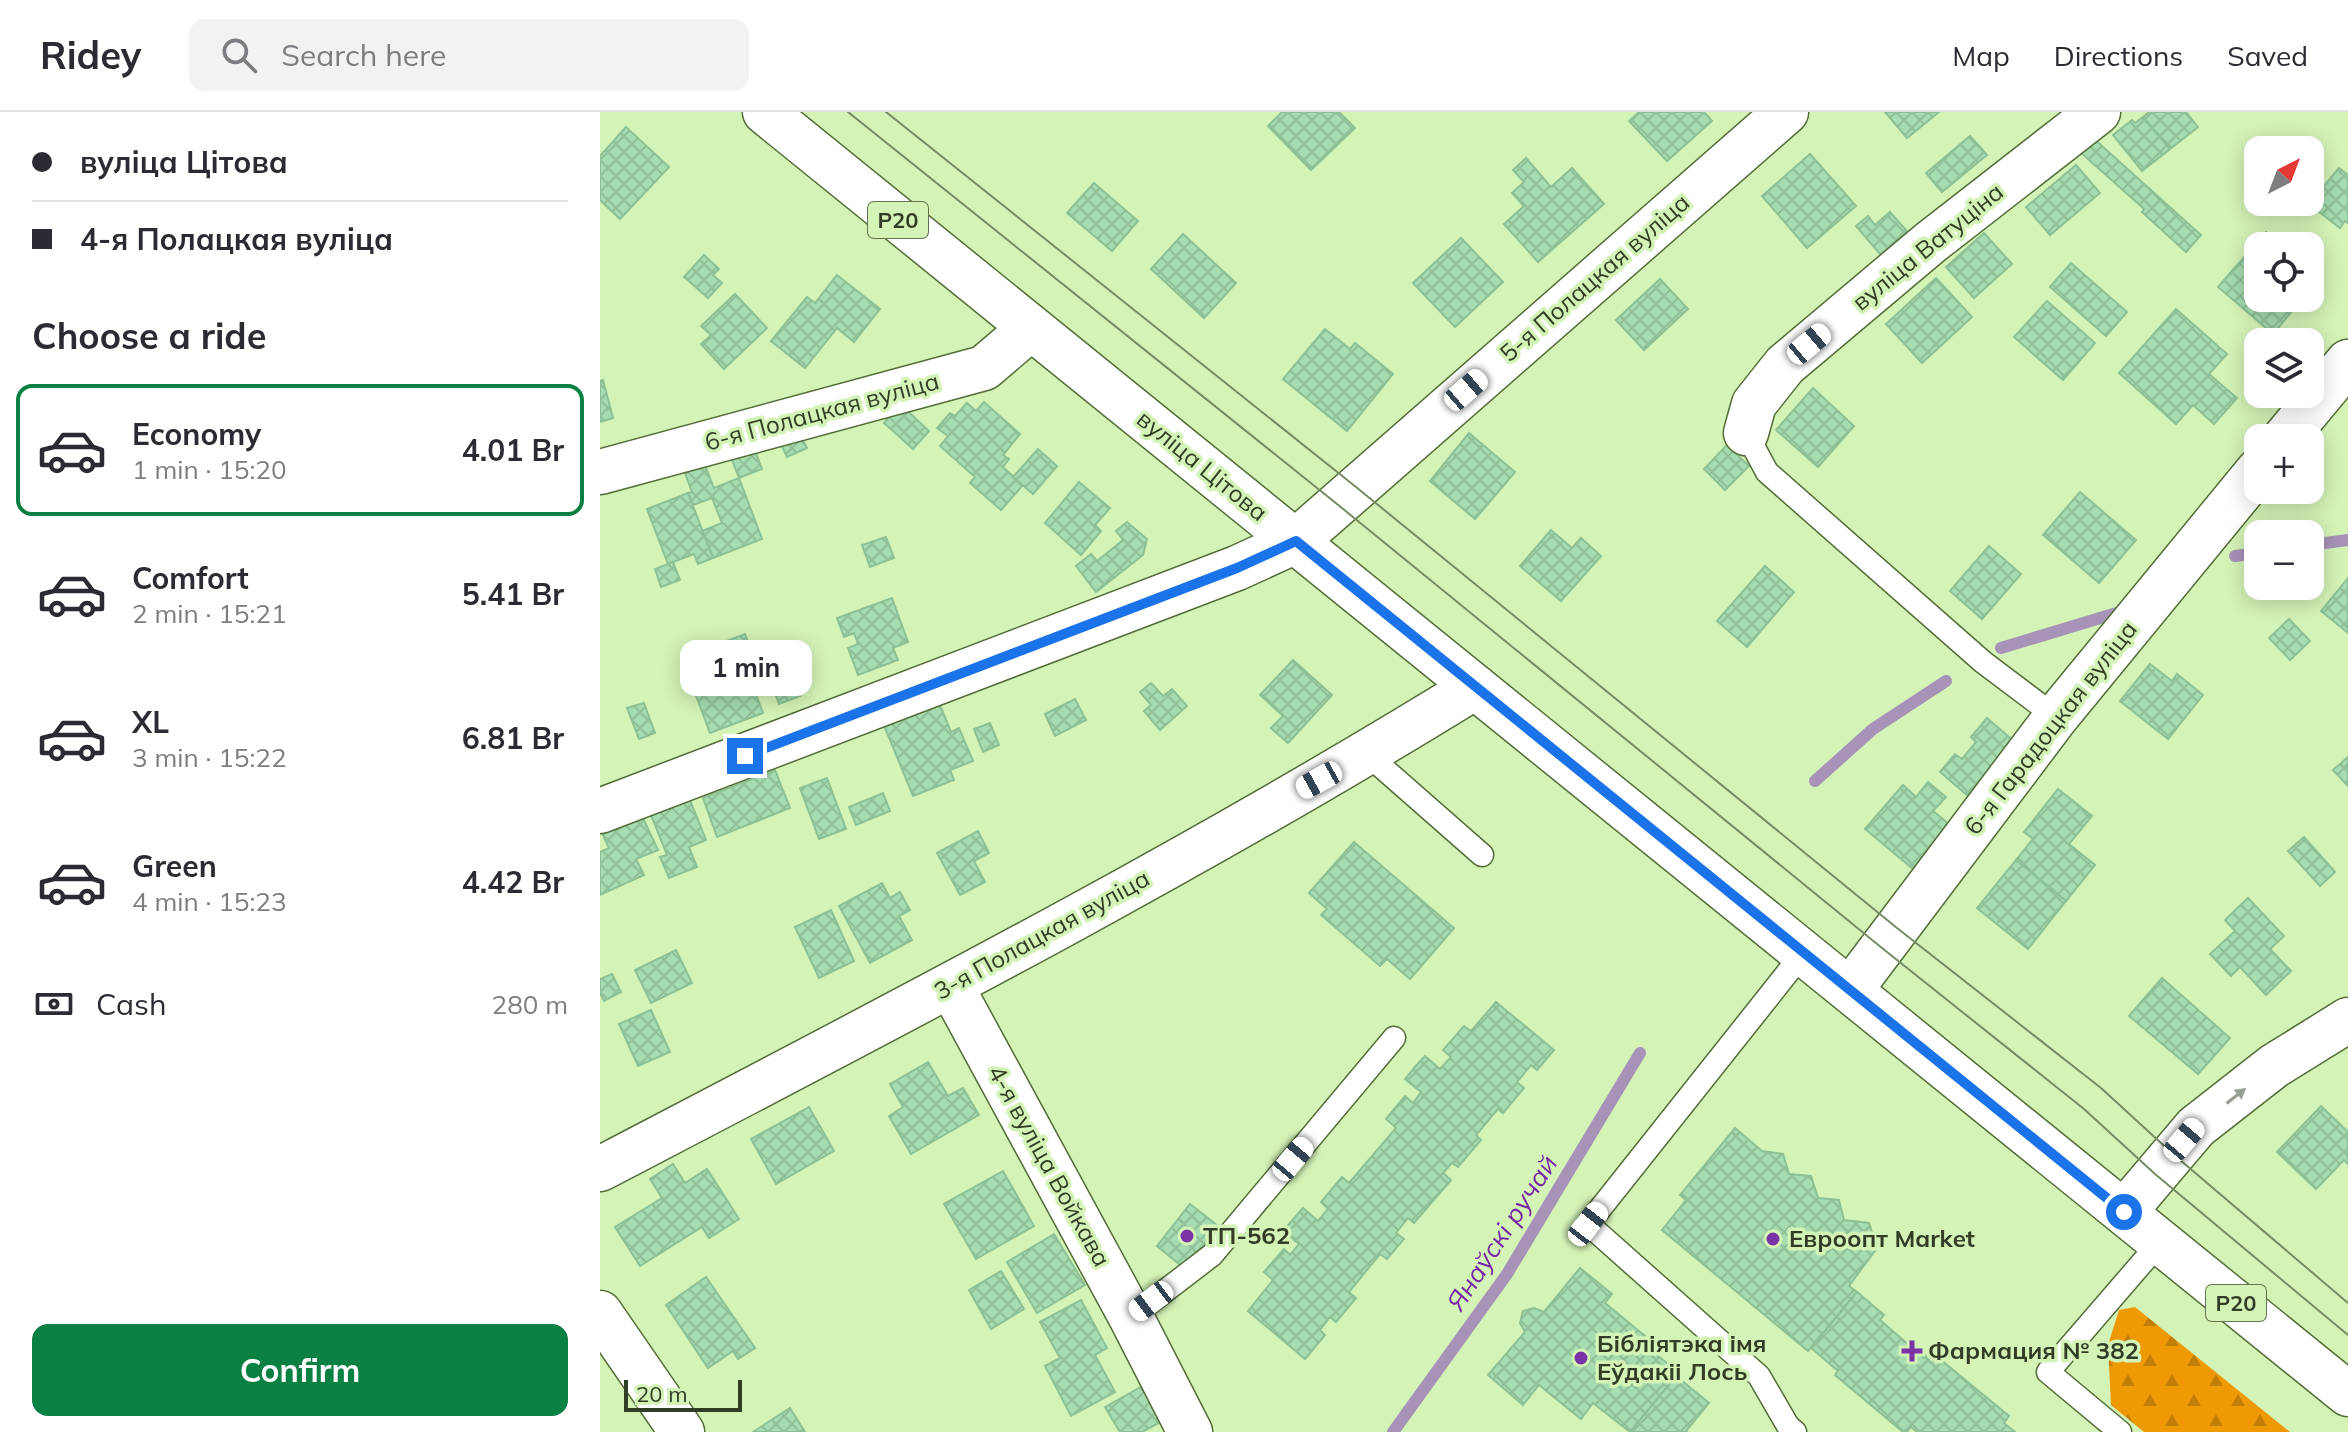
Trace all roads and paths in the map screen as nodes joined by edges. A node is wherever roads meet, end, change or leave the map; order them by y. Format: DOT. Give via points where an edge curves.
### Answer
graph roads {
  1 [pos="765,112"];
  2 [pos="2098,112"];
  3 [pos="1775,116"];
  4 [pos="1031,328"];
  5 [pos="2348,362"];
  6 [pos="2297,424"];
  7 [pos="1746,433"];
  8 [pos="600,472"];
  9 [pos="2244,488"];
  10 [pos="1296,541"];
  11 [pos="1475,687"];
  12 [pos="2056,717"];
  13 [pos="1367,754"];
  14 [pos="600,811"];
  15 [pos="1482,855"];
  16 [pos="1804,952"];
  17 [pos="951,986"];
  18 [pos="1851,989"];
  19 [pos="2348,1020"];
  20 [pos="1394,1038"];
  21 [pos="600,1169"];
  22 [pos="2124,1212"];
  23 [pos="2161,1241"];
  24 [pos="600,1313"];
  25 [pos="1131,1317"];
  26 [pos="2348,1394"];
  27 [pos="682,1432"];
  28 [pos="1190,1432"];
  29 [pos="1795,1432"];
  30 [pos="2120,1432"];
  1 -- 4 [label="street, вуліца Цітова / Р20"];
  2 -- 7 [label="street, вуліца Ватуціна" via="1785,365 1754,404"];
  3 -- 10 [label="street, 5-я Полацкая вуліца"];
  4 -- 8 [label="street, 6-я Полацкая вуліца" via="984,368"];
  4 -- 10 [label="street, вуліца Цітова / Р20"];
  5 -- 6 [label="street"];
  7 -- 12 [label="lane" via="1767,472 1983,662"];
  9 -- 12 [label="street, 6-я Гарадоцкая вуліца"];
  10 -- 11 [label="street, вуліца Цітова / Р20"];
  10 -- 14 [label="street, 5-я Полацкая вуліца"];
  11 -- 13 [label="street, 3-я Полацкая вуліца"];
  11 -- 16 [label="street, вуліца Цітова / Р20"];
  12 -- 18 [label="street, 6-я Гарадоцкая вуліца"];
  13 -- 15 [label="lane"];
  13 -- 17 [label="street, 3-я Полацкая вуліца"];
  16 -- 18 [label="street, вуліца Цітова / Р20"];
  16 -- 29 [label="lane" via="1588,1224 1759,1376"];
  17 -- 21 [label="street, 3-я Полацкая вуліца"];
  17 -- 25 [label="street, 4-я вуліца Войкава"];
  18 -- 22 [label="street, вуліца Цітова / Р20"];
  22 -- 19 [label="street, one-way" via="2196,1127 2274,1066"];
  20 -- 25 [label="lane" via="1212,1255"];
  22 -- 23 [label="street, вуліца Цітова / Р20"];
  23 -- 26 [label="street, вуліца Цітова / Р20"];
  23 -- 30 [label="lane" via="2048,1372"];
  24 -- 27 [label="street"];
  25 -- 28 [label="street, 4-я вуліца Войкава"];
}
